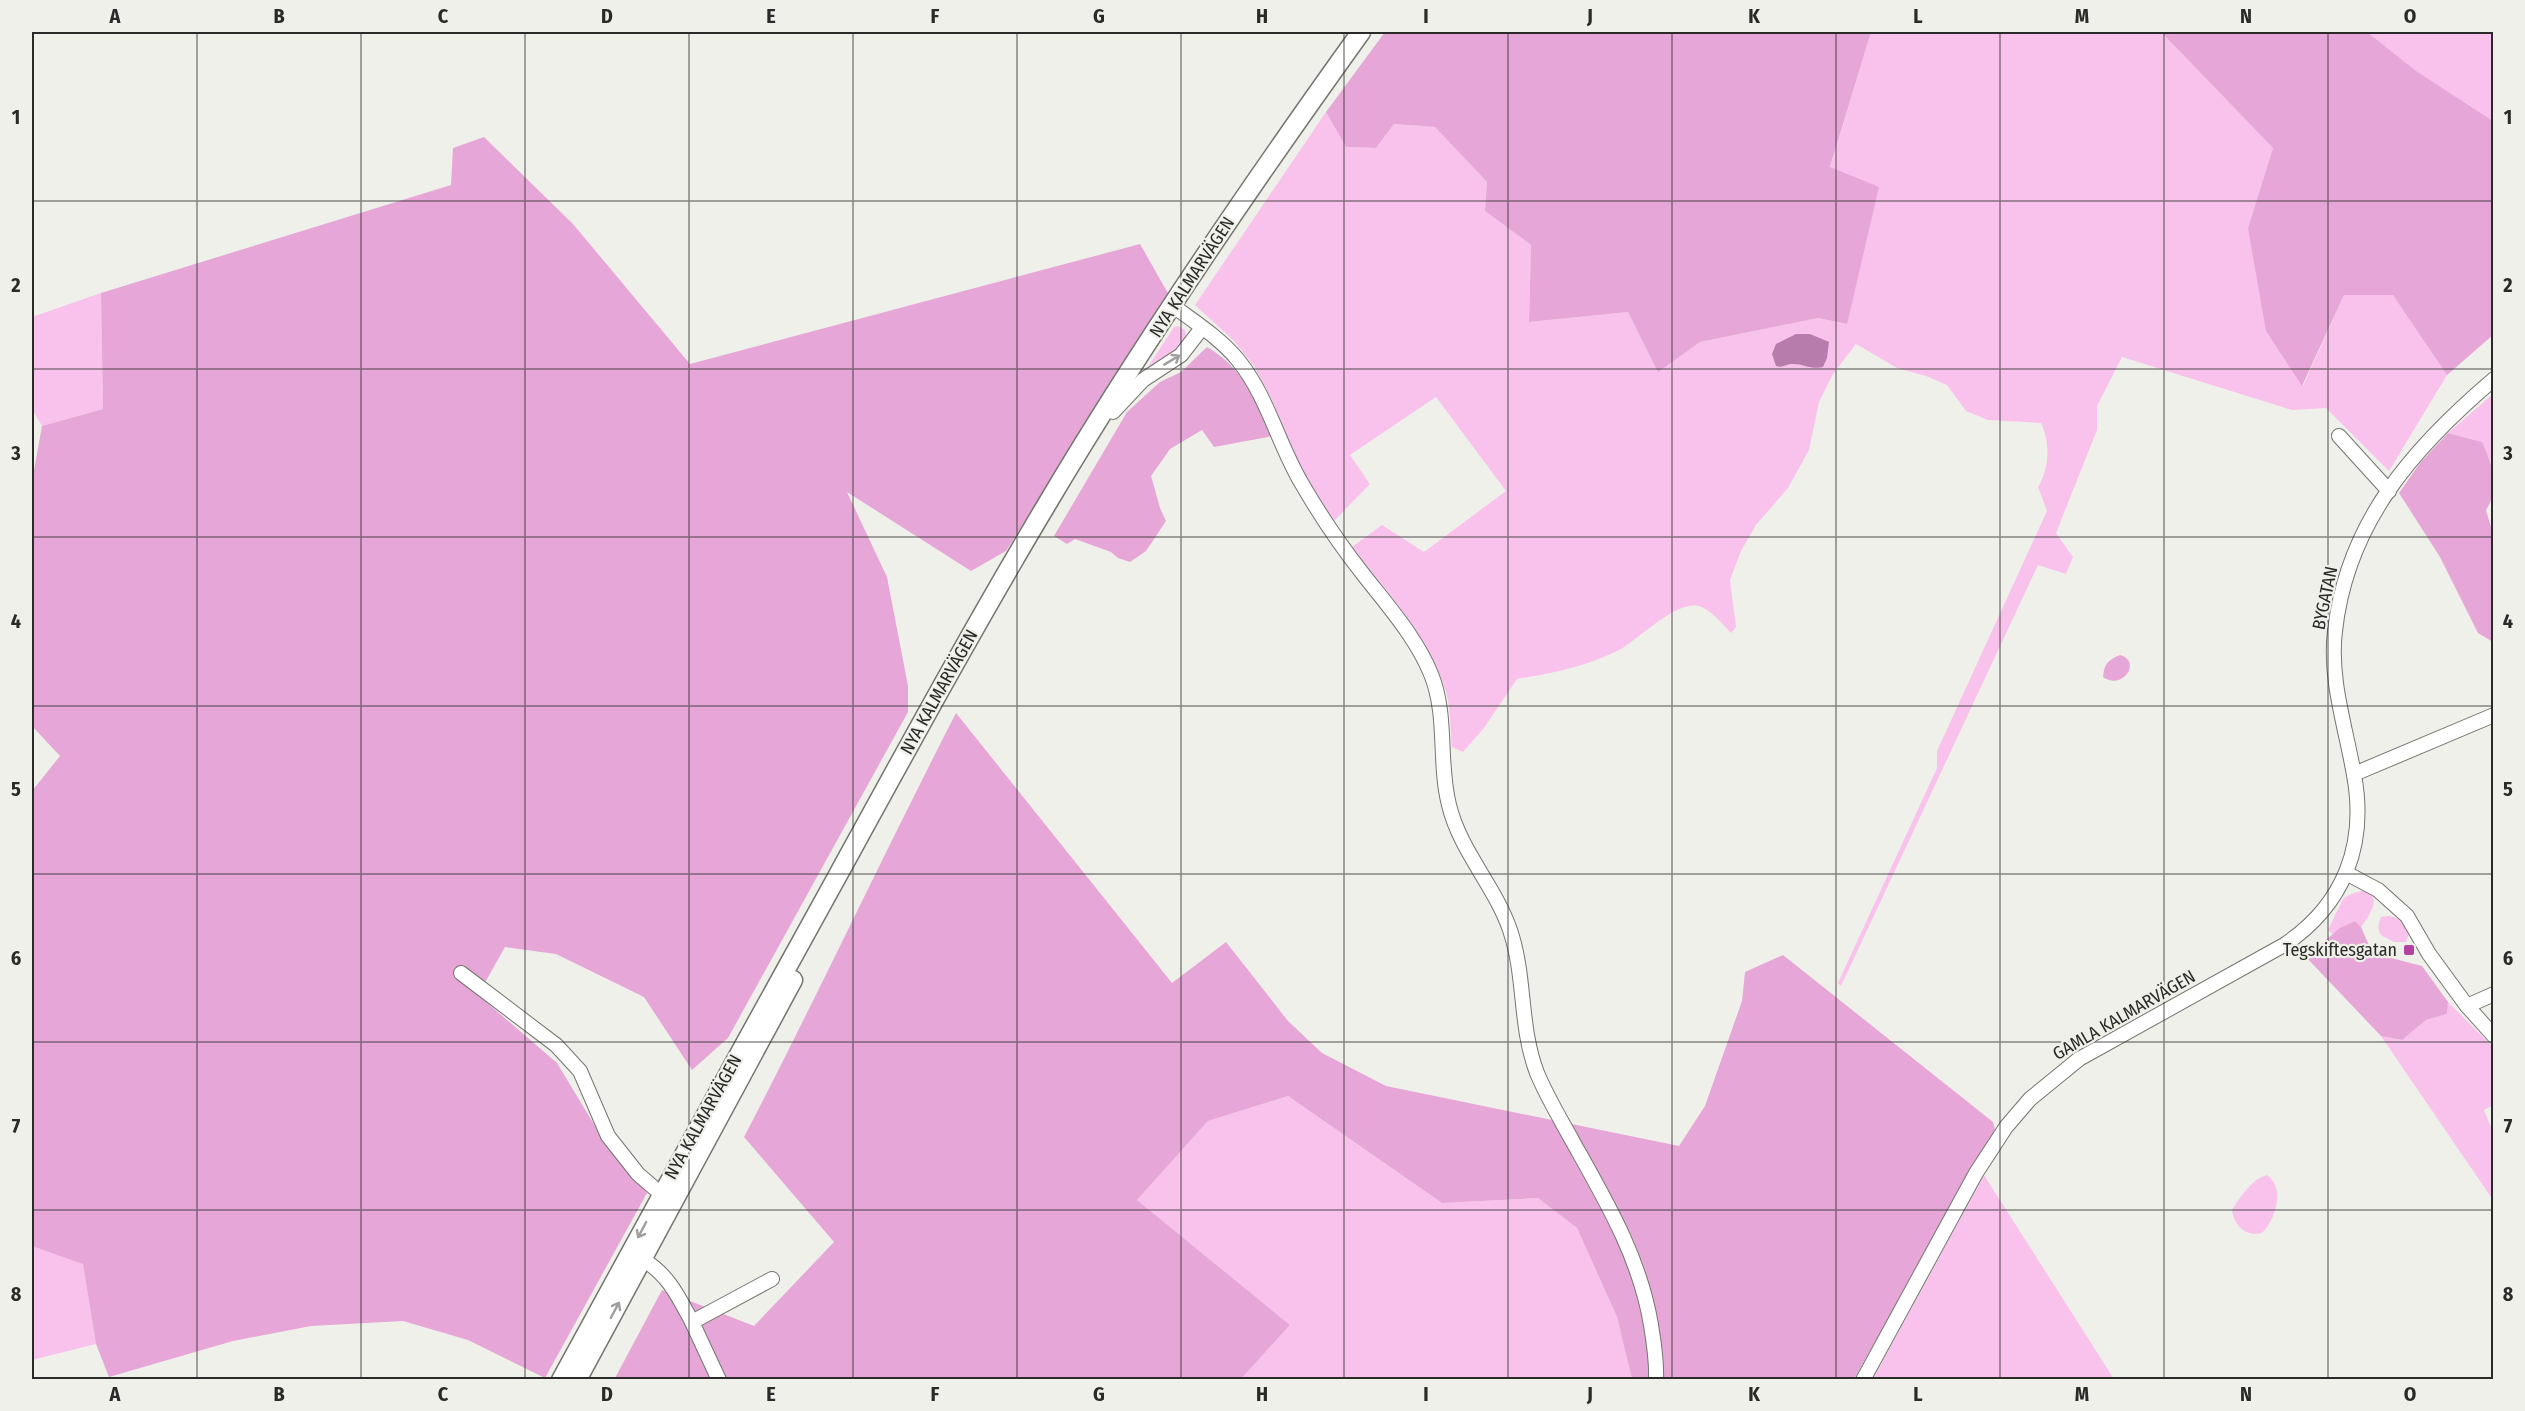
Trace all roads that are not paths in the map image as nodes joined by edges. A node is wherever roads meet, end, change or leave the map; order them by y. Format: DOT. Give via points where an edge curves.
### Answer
graph roads {
  1 [pos="1361,32"];
  2 [pos="1370,32"];
  3 [pos="1176,309"];
  4 [pos="1202,328"];
  5 [pos="2493,379"];
  6 [pos="1113,412"];
  7 [pos="2338,436"];
  8 [pos="2389,491"];
  9 [pos="2493,716"];
  10 [pos="2354,774"];
  11 [pos="2346,873"];
  12 [pos="461,973"];
  13 [pos="2493,994"];
  14 [pos="2467,1006"];
  15 [pos="2493,1036"];
  16 [pos="662,1194"];
  17 [pos="642,1259"];
  18 [pos="772,1279"];
  19 [pos="692,1322"];
  20 [pos="561,1380"];
  21 [pos="577,1380"];
  22 [pos="719,1380"];
  23 [pos="1656,1380"];
  24 [pos="1863,1380"];
  1 -- 3 [label="main road, NYA KALMARVÄGEN" via="1264,169"];
  2 -- 3 [label="main road, NYA KALMARVÄGEN"];
  3 -- 4 [label="street"];
  3 -- 6 [label="main road, NYA KALMARVÄGEN"];
  3 -- 16 [label="main road, NYA KALMARVÄGEN" via="1047,503"];
  6 -- 4 [label="street, one-way" via="1143,380 1181,355"];
  4 -- 23 [label="street" via="1237,359 1256,386 1296,474 1320,514 1411,638 1431,674 1440,704 1445,781 1453,819 1512,936 1519,962 1524,1024 1538,1074 1633,1257 1648,1307"];
  5 -- 8 [label="street, BYGATAN" via="2426,441"];
  6 -- 17 [label="main road, NYA KALMARVÄGEN" via="928,727"];
  7 -- 8 [label="street"];
  8 -- 10 [label="street, BYGATAN" via="2360,541 2348,572 2334,632 2341,712"];
  9 -- 10 [label="street"];
  10 -- 11 [label="street, BYGATAN" via="2357,828"];
  11 -- 14 [label="street" via="2378,890 2407,916"];
  11 -- 24 [label="street, GAMLA KALMARVÄGEN" via="2322,913 2297,936 2079,1059 2030,1099 1976,1173"];
  12 -- 16 [label="street" via="556,1045 572,1062 580,1071 608,1136 638,1174"];
  13 -- 14 [label="street"];
  14 -- 15 [label="street"];
  16 -- 20 [label="main road, NYA KALMARVÄGEN, one-way"];
  17 -- 19 [label="street" via="671,1282"];
  21 -- 17 [label="main road, NYA KALMARVÄGEN, one-way"];
  18 -- 19 [label="street"];
  19 -- 22 [label="street"];
}
